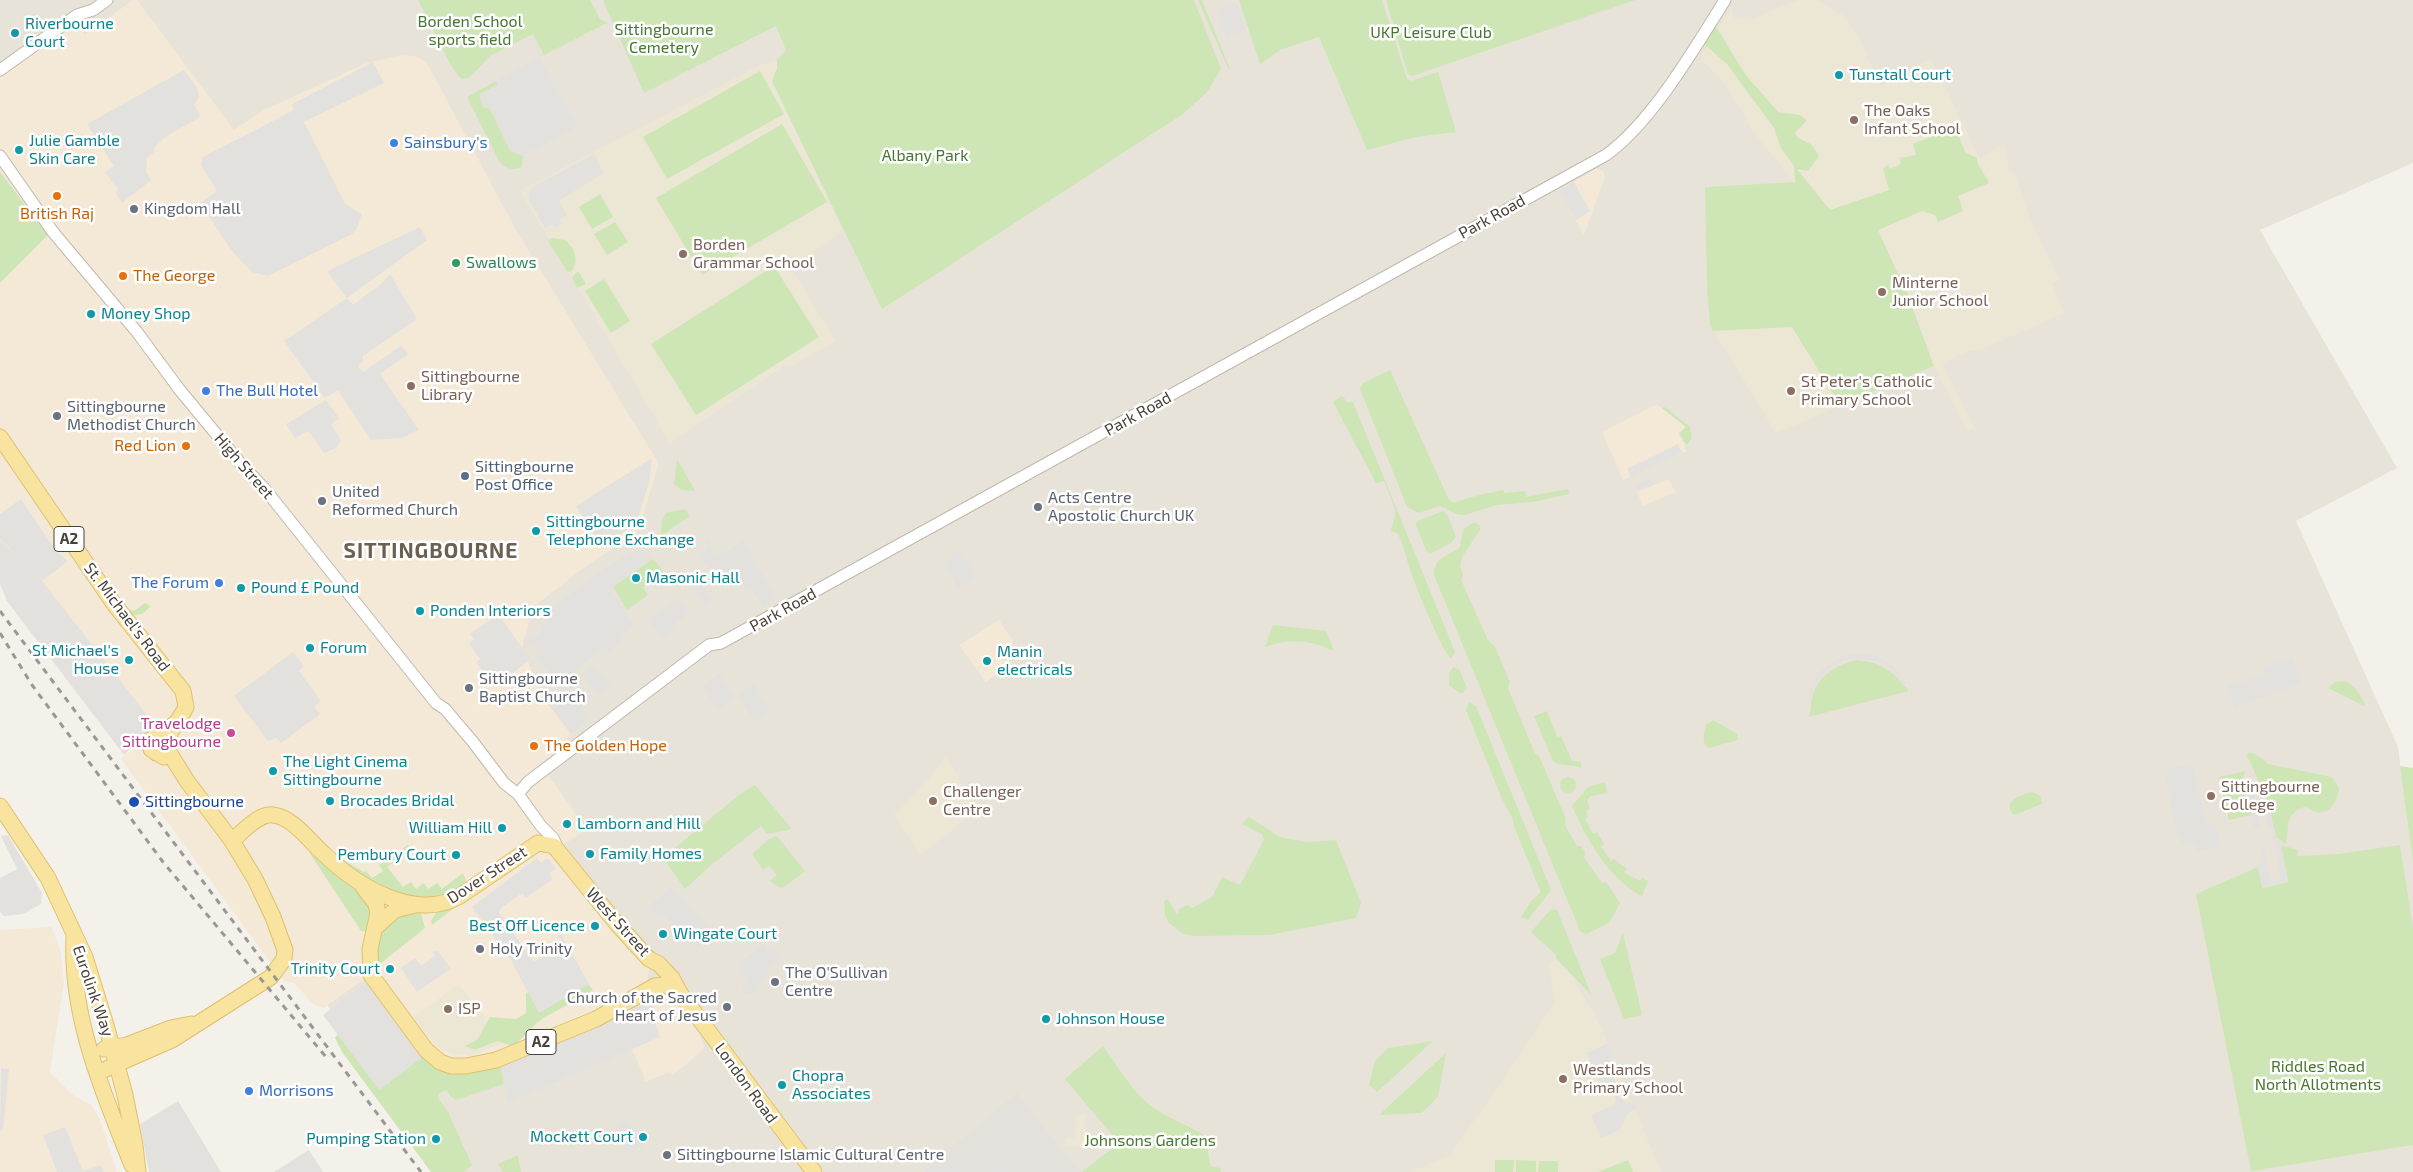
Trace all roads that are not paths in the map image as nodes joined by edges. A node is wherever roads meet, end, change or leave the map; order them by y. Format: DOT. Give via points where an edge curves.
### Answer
graph roads {
  1 [pos="108,0"];
  2 [pos="1725,0"];
  3 [pos="0,70"];
  4 [pos="0,156"];
  5 [pos="0,437"];
  6 [pos="436,702"];
  7 [pos="518,794"];
  8 [pos="0,806"];
  9 [pos="213,816"];
  10 [pos="541,826"];
  11 [pos="248,827"];
  12 [pos="232,841"];
  13 [pos="538,843"];
  14 [pos="558,849"];
  15 [pos="362,885"];
  16 [pos="418,904"];
  17 [pos="376,927"];
  18 [pos="74,936"];
  19 [pos="649,959"];
  20 [pos="646,990"];
  21 [pos="680,993"];
  22 [pos="195,1024"];
  23 [pos="112,1046"];
  24 [pos="92,1054"];
  25 [pos="116,1064"];
  26 [pos="97,1073"];
  27 [pos="136,1172"];
  28 [pos="814,1172"];
  1 -- 3 [label="street" via="77,15"];
  2 -- 7 [label="street, Park Road" via="1636,129 1625,142 1606,155 721,644 710,645 528,782"];
  4 -- 6 [label="street, High Street" via="53,232 137,332 179,390 264,488"];
  5 -- 9 [label="main road, St. Michael's Road / A2" via="114,604 183,691 186,707 164,748"];
  6 -- 7 [label="street, West Street" via="473,742 504,783"];
  7 -- 10 [label="street, West Street"];
  8 -- 18 [label="main road, Eurolink Way" via="48,878"];
  9 -- 11 [label="main road"];
  9 -- 12 [label="main road, St. Michael's Road / A2"];
  10 -- 13 [label="street"];
  10 -- 14 [label="street, West Street" via="553,838"];
  11 -- 12 [label="main road, Dover Street"];
  11 -- 15 [label="main road, Dover Street / A2" via="265,816 282,818"];
  12 -- 22 [label="main road, St. Michael's Road" via="273,917 285,950 284,959 271,977"];
  13 -- 14 [label="main road"];
  13 -- 16 [label="main road, Dover Street / A2" via="450,902 428,906"];
  14 -- 19 [label="main road, West Street" via="596,899"];
  15 -- 16 [label="main road, Dover Street / A2"];
  15 -- 17 [label="main road, A2" via="376,904"];
  16 -- 17 [label="main road, A2" via="395,910"];
  17 -- 20 [label="main road, A2" via="370,949 371,975 431,1056 451,1066 483,1063 511,1055 596,1019"];
  18 -- 23 [label="main road, Eurolink Way" via="93,982"];
  18 -- 24 [label="main road, Eurolink Way" via="75,988"];
  19 -- 20 [label="main road" via="652,971"];
  19 -- 21 [label="main road, West Street" via="665,970"];
  20 -- 21 [label="main road, A2" via="662,985"];
  21 -- 28 [label="main road, London Road"];
  22 -- 23 [label="main road" via="171,1028 127,1045"];
  22 -- 25 [label="main road" via="172,1040"];
  23 -- 24 [label="main road"];
  23 -- 25 [label="main road, Eurolink Way"];
  24 -- 26 [label="main road, Eurolink Way"];
  25 -- 26 [label="main road"];
  25 -- 27 [label="main road, Eurolink Way" via="135,1145"];
  26 -- 27 [label="main road, Eurolink Way"];
}
